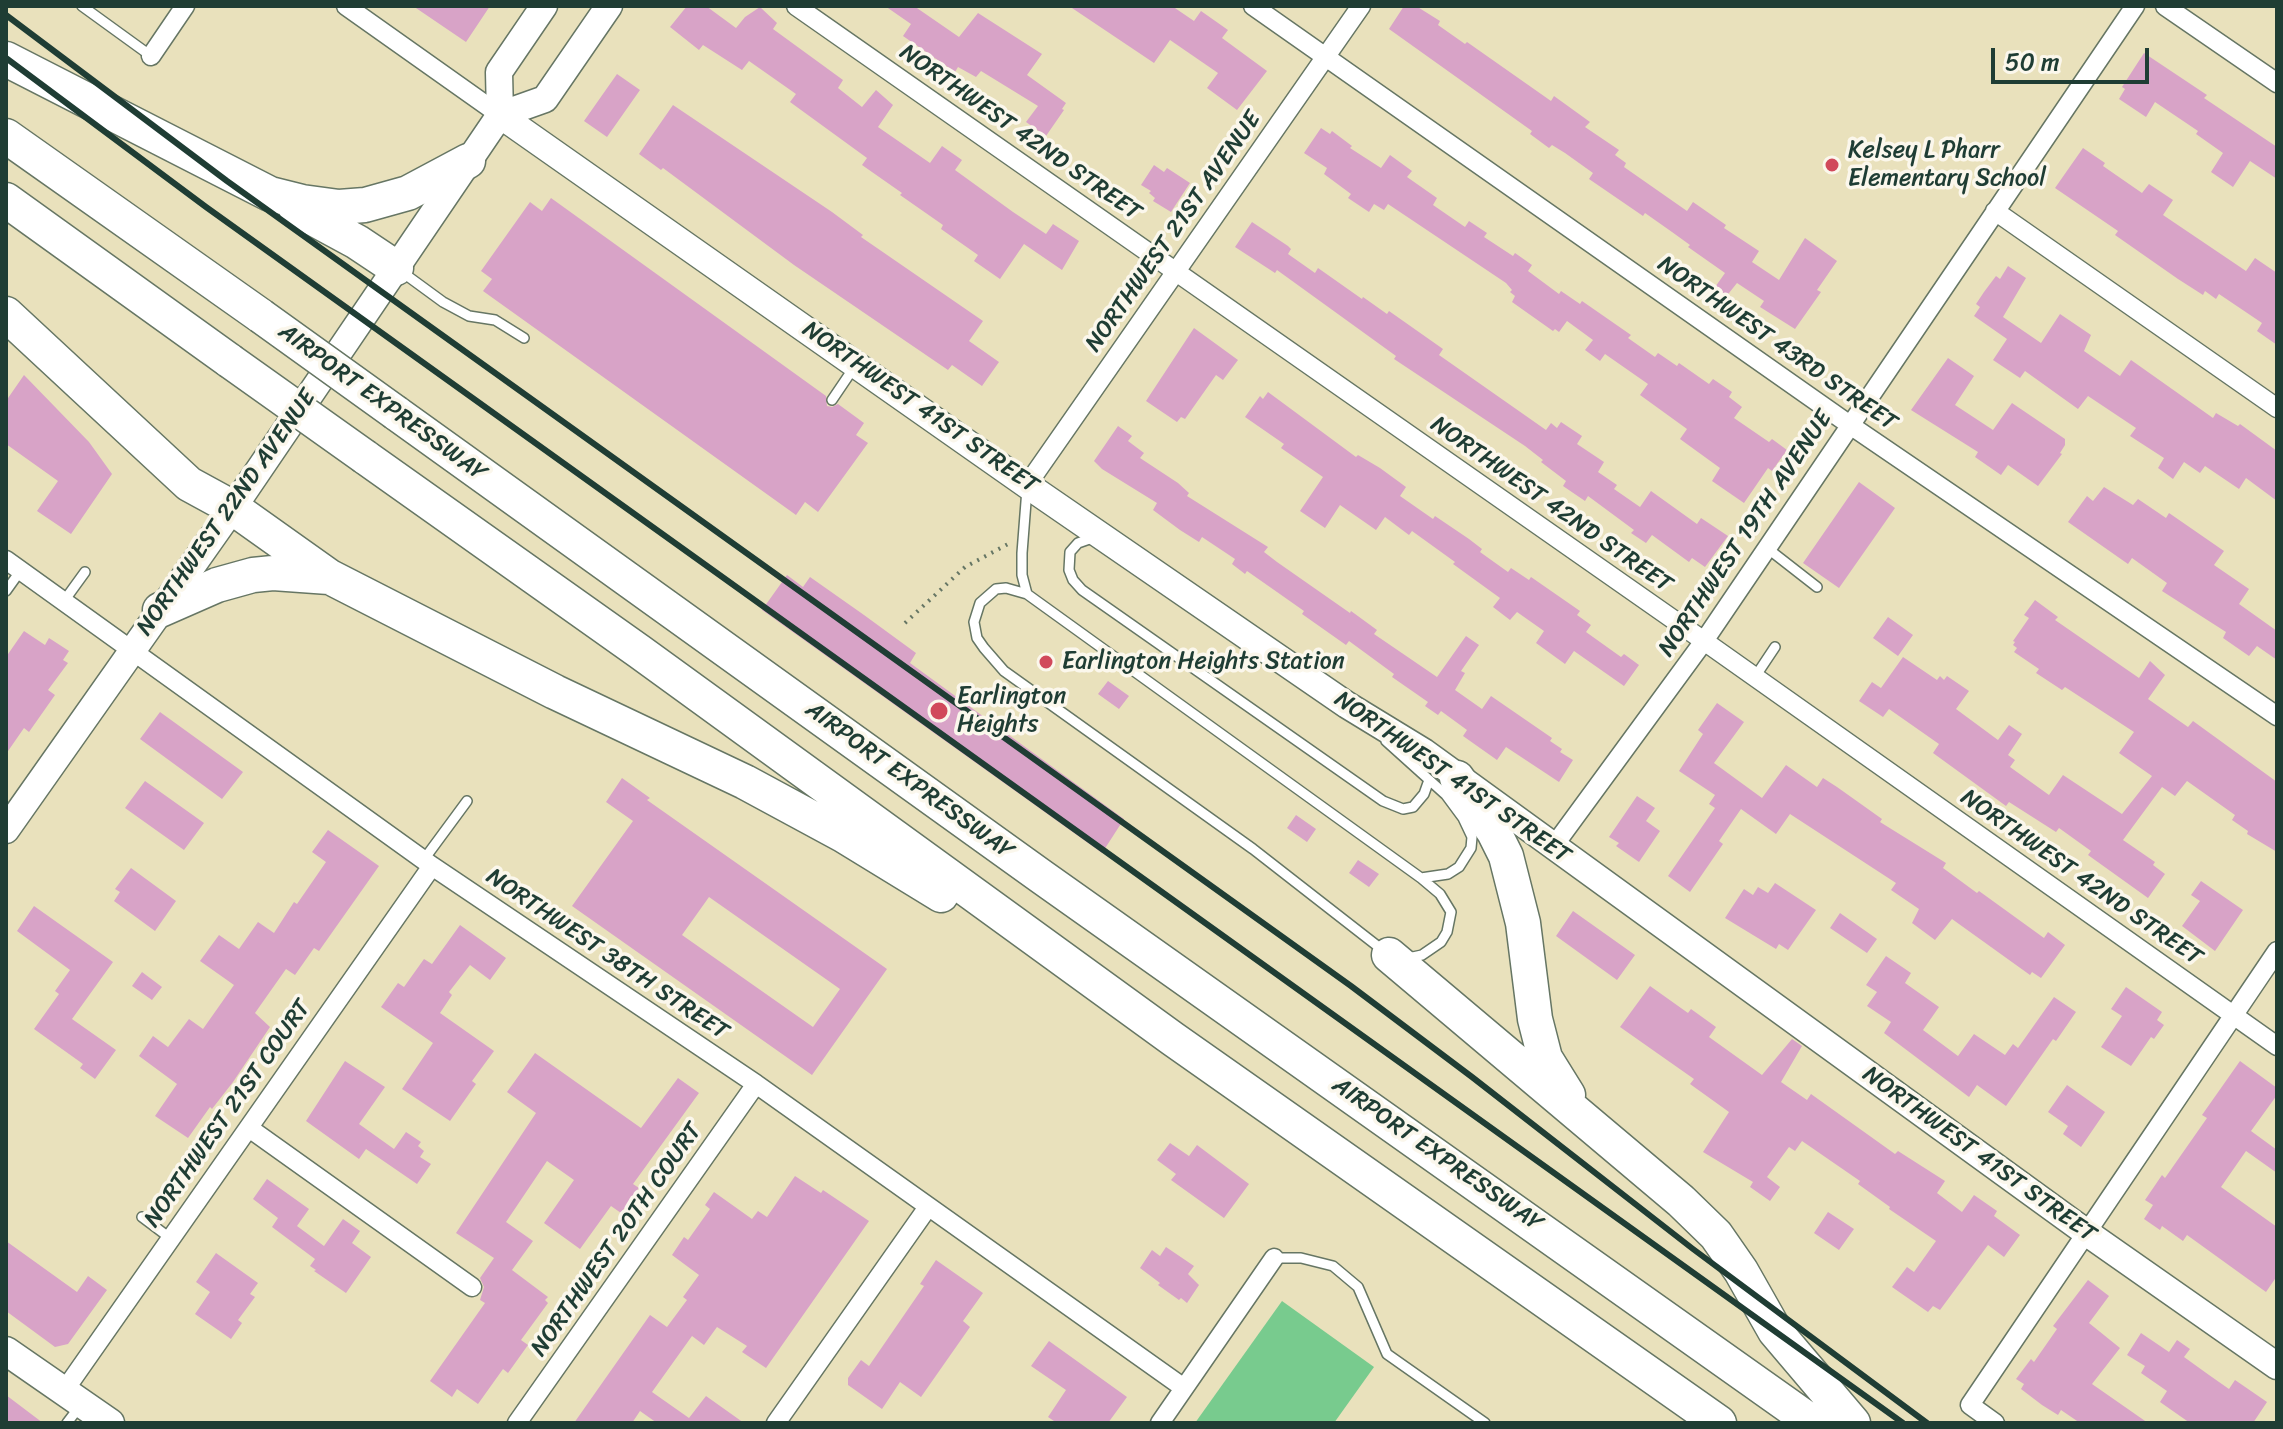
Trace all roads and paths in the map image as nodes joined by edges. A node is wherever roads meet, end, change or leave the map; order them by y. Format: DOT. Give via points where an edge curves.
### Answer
graph roads {
  1 [pos="82,6"];
  2 [pos="185,6"];
  3 [pos="346,6"];
  4 [pos="544,6"];
  5 [pos="609,6"];
  6 [pos="796,6"];
  7 [pos="1253,6"];
  8 [pos="1361,6"];
  9 [pos="2135,6"];
  10 [pos="2165,6"];
  11 [pos="151,56"];
  12 [pos="1326,57"];
  13 [pos="6,59"];
  14 [pos="2277,83"];
  15 [pos="500,115"];
  16 [pos="6,136"];
  17 [pos="468,161"];
  18 [pos="270,194"];
  19 [pos="6,200"];
  20 [pos="1995,211"];
  21 [pos="396,268"];
  22 [pos="1176,271"];
  23 [pos="6,314"];
  24 [pos="524,338"];
  25 [pos="857,363"];
  26 [pos="832,400"];
  27 [pos="2277,408"];
  28 [pos="1850,425"];
  29 [pos="1027,485"];
  30 [pos="233,508"];
  31 [pos="1024,535"];
  32 [pos="1101,536"];
  33 [pos="1767,548"];
  34 [pos="13,565"];
  35 [pos="85,572"];
  36 [pos="330,577"];
  37 [pos="1817,587"];
  38 [pos="6,591"];
  39 [pos="1027,594"];
  40 [pos="64,601"];
  41 [pos="160,610"];
  42 [pos="905,623"];
  43 [pos="1704,641"];
  44 [pos="1775,647"];
  45 [pos="132,649"];
  46 [pos="1755,677"];
  47 [pos="2277,716"];
  48 [pos="1443,779"];
  49 [pos="467,801"];
  50 [pos="6,830"];
  51 [pos="1553,847"];
  52 [pos="429,862"];
  53 [pos="1421,878"];
  54 [pos="2277,951"];
  55 [pos="1389,955"];
  56 [pos="2233,1016"];
  57 [pos="1173,1039"];
  58 [pos="2277,1046"];
  59 [pos="756,1084"];
  60 [pos="249,1128"];
  61 [pos="1605,1137"];
  62 [pos="928,1207"];
  63 [pos="142,1217"];
  64 [pos="2087,1233"];
  65 [pos="170,1238"];
  66 [pos="1274,1258"];
  67 [pos="472,1287"];
  68 [pos="6,1351"];
  69 [pos="2277,1366"];
  70 [pos="1184,1388"];
  71 [pos="71,1406"];
  72 [pos="110,1423"];
  73 [pos="517,1423"];
  74 [pos="776,1423"];
  75 [pos="1160,1423"];
  76 [pos="1485,1423"];
  77 [pos="1719,1423"];
  78 [pos="1813,1423"];
  79 [pos="1853,1423"];
  80 [pos="1995,1423"];
  1 -- 11 [label="lane"];
  2 -- 11 [label="street"];
  3 -- 15 [label="street, NORTHWEST 41ST STREET"];
  4 -- 15 [label="main road" via="499,72"];
  5 -- 15 [label="main road" via="545,99"];
  6 -- 22 [label="street, NORTHWEST 42ND STREET"];
  7 -- 12 [label="street, NORTHWEST 43RD STREET"];
  8 -- 12 [label="street, NORTHWEST 21ST AVENUE"];
  9 -- 20 [label="street, NORTHWEST 19TH AVENUE"];
  10 -- 14 [label="street"];
  12 -- 22 [label="street, NORTHWEST 21ST AVENUE"];
  12 -- 28 [label="street, NORTHWEST 43RD STREET"];
  13 -- 18 [label="highway"];
  15 -- 17 [label="main road, NORTHWEST 22ND AVENUE"];
  15 -- 25 [label="main road, NORTHWEST 41ST STREET"];
  16 -- 78 [label="highway, AIRPORT EXPRESSWAY, bridge"];
  17 -- 18 [label="highway" via="408,193 365,205 339,207"];
  17 -- 21 [label="main road, NORTHWEST 22ND AVENUE"];
  18 -- 21 [label="highway"];
  19 -- 57 [label="highway, bridge"];
  20 -- 27 [label="street"];
  20 -- 28 [label="street, NORTHWEST 19TH AVENUE"];
  21 -- 24 [label="lane" via="443,302 469,316 495,320"];
  21 -- 30 [label="main road, NORTHWEST 22ND AVENUE"];
  22 -- 29 [label="street, NORTHWEST 21ST AVENUE"];
  22 -- 43 [label="street, NORTHWEST 42ND STREET"];
  23 -- 30 [label="highway" via="189,484"];
  25 -- 26 [label="lane"];
  25 -- 29 [label="main road, NORTHWEST 41ST STREET"];
  28 -- 33 [label="street, NORTHWEST 19TH AVENUE"];
  28 -- 47 [label="street, NORTHWEST 43RD STREET"];
  29 -- 31 [label="lane"];
  29 -- 32 [label="main road, NORTHWEST 41ST STREET"];
  30 -- 36 [label="highway"];
  30 -- 41 [label="main road, NORTHWEST 22ND AVENUE"];
  31 -- 39 [label="lane" via="1022,575"];
  31 -- 42 [label="path" via="965,567"];
  32 -- 48 [label="main road, NORTHWEST 41ST STREET" via="1424,752"];
  32 -- 48 [label="lane" via="1078,543 1070,552 1069,570 1082,590 1383,801 1413,807"];
  33 -- 37 [label="lane"];
  33 -- 43 [label="street, NORTHWEST 19TH AVENUE"];
  34 -- 38 [label="lane"];
  34 -- 40 [label="street, NORTHWEST 38TH STREET"];
  35 -- 40 [label="lane"];
  36 -- 41 [label="highway" via="253,575"];
  36 -- 57 [label="highway" via="843,835"];
  39 -- 53 [label="lane"];
  39 -- 55 [label="lane" via="996,589 976,612 977,638 1004,671 1253,849"];
  40 -- 45 [label="street, NORTHWEST 38TH STREET"];
  41 -- 45 [label="main road, NORTHWEST 22ND AVENUE"];
  43 -- 46 [label="street, NORTHWEST 42ND STREET"];
  43 -- 51 [label="street, NORTHWEST 19TH AVENUE"];
  44 -- 46 [label="lane"];
  45 -- 50 [label="main road, NORTHWEST 22ND AVENUE"];
  45 -- 52 [label="street, NORTHWEST 38TH STREET"];
  46 -- 56 [label="street, NORTHWEST 42ND STREET"];
  48 -- 51 [label="main road, NORTHWEST 41ST STREET"];
  48 -- 53 [label="lane" via="1446,795 1472,837 1471,848 1448,874"];
  48 -- 61 [label="highway" via="1494,832 1506,856 1545,1058 1568,1096"];
  49 -- 52 [label="lane"];
  51 -- 64 [label="main road, NORTHWEST 41ST STREET"];
  52 -- 59 [label="street, NORTHWEST 38TH STREET"];
  52 -- 60 [label="street, NORTHWEST 21ST COURT"];
  53 -- 55 [label="lane" via="1447,903 1447,932 1434,950 1422,955"];
  54 -- 56 [label="street"];
  55 -- 61 [label="highway"];
  56 -- 58 [label="street, NORTHWEST 42ND STREET"];
  56 -- 64 [label="street"];
  57 -- 77 [label="highway"];
  59 -- 62 [label="street, NORTHWEST 38TH STREET"];
  59 -- 73 [label="street, NORTHWEST 20TH COURT"];
  60 -- 65 [label="street, NORTHWEST 21ST COURT"];
  60 -- 67 [label="street"];
  61 -- 79 [label="highway" via="1716,1235 1775,1331"];
  62 -- 70 [label="street, NORTHWEST 38TH STREET"];
  62 -- 74 [label="street"];
  63 -- 65 [label="lane"];
  64 -- 69 [label="main road, NORTHWEST 41ST STREET"];
  64 -- 80 [label="street" via="1970,1405"];
  65 -- 71 [label="street, NORTHWEST 21ST COURT"];
  66 -- 70 [label="street"];
  66 -- 76 [label="lane" via="1333,1266 1358,1287 1387,1354"];
  68 -- 71 [label="main road"];
  70 -- 75 [label="street"];
  71 -- 72 [label="main road"];
}
